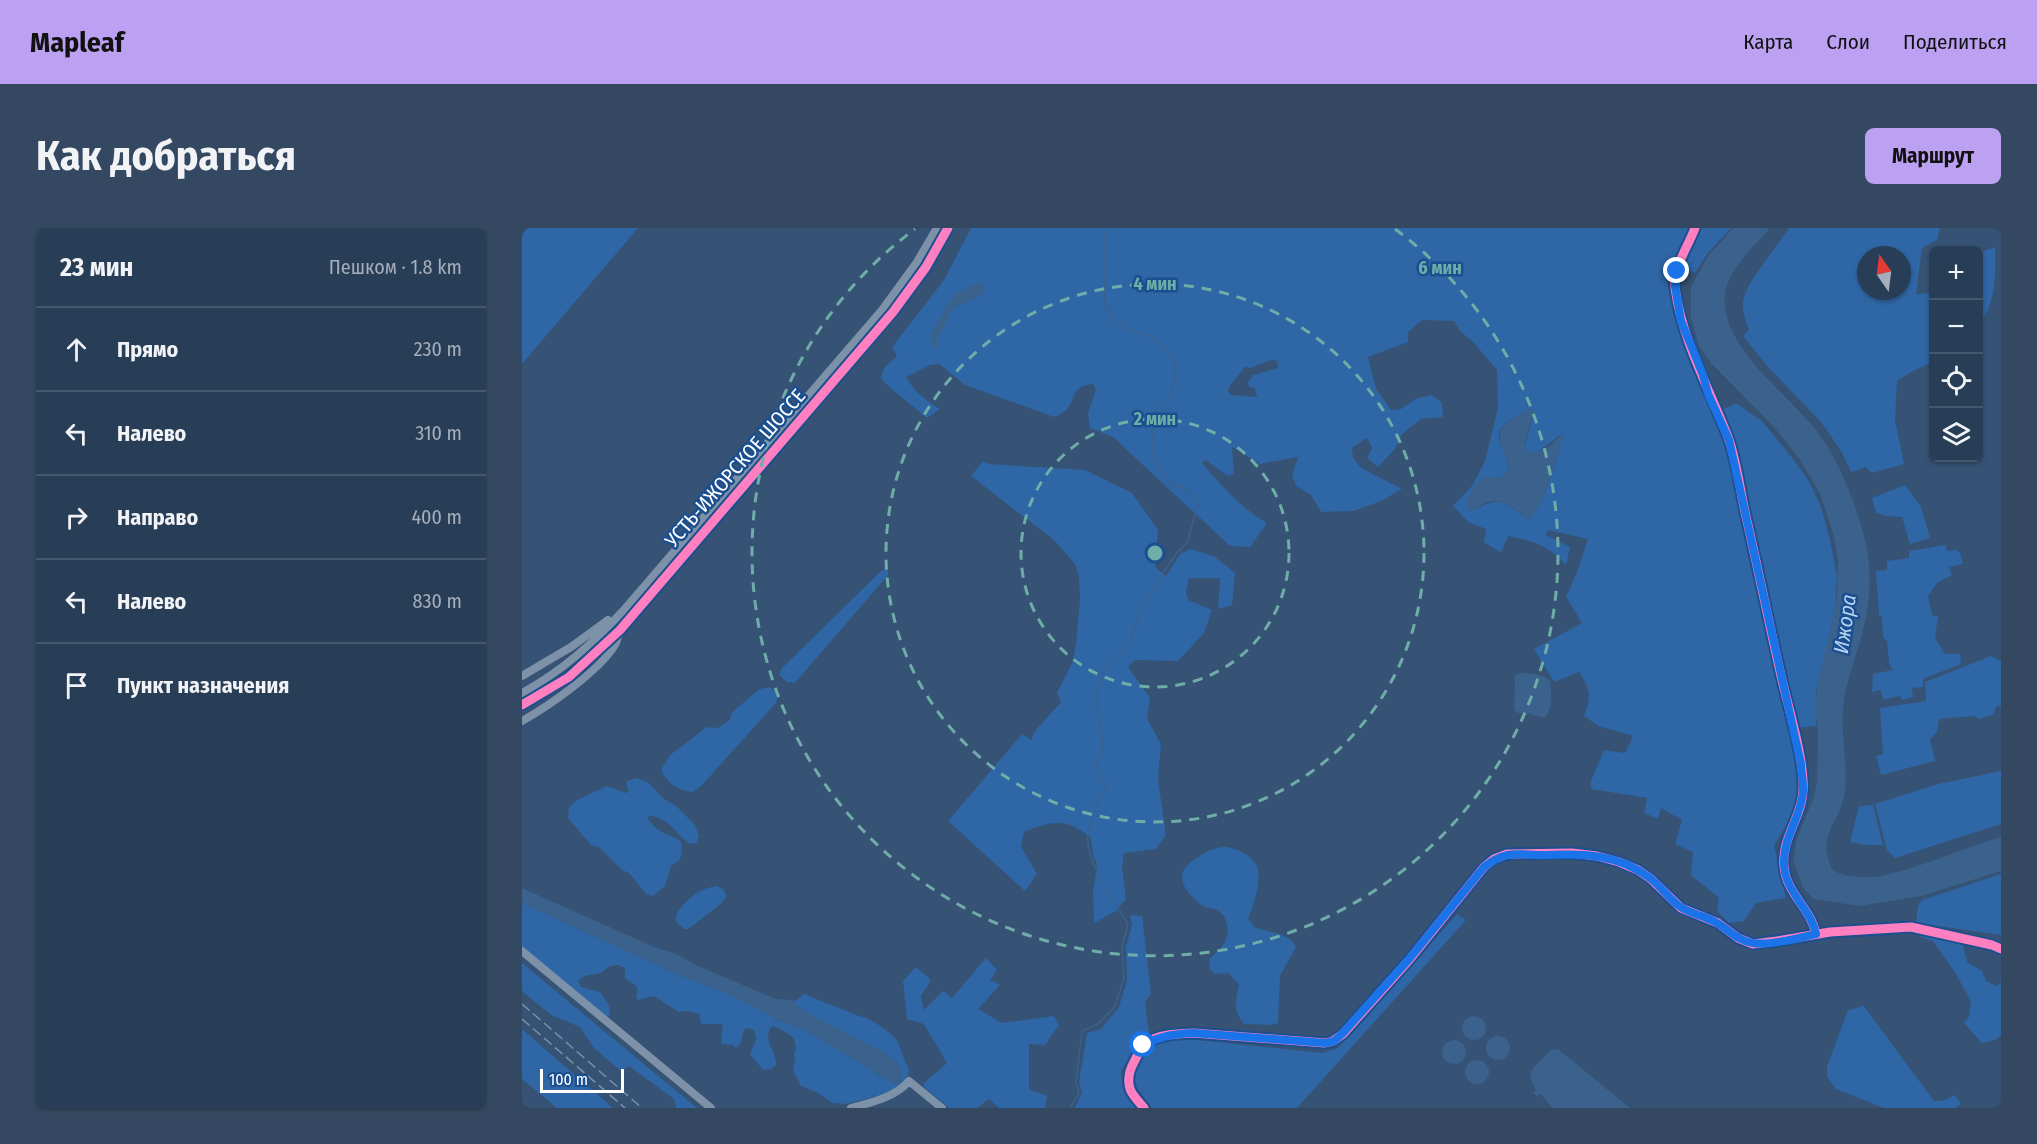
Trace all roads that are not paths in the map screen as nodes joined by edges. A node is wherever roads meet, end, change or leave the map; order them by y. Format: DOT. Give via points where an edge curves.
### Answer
graph roads {
  1 [pos="937,228"];
  2 [pos="948,228"];
  3 [pos="1695,228"];
  4 [pos="622,611"];
  5 [pos="620,630"];
  6 [pos="522,675"];
  7 [pos="522,693"];
  8 [pos="522,705"];
  9 [pos="522,720"];
  10 [pos="1816,934"];
  11 [pos="2001,949"];
  12 [pos="522,951"];
  13 [pos="711,1108"];
  14 [pos="851,1108"];
  15 [pos="942,1108"];
  16 [pos="1144,1108"];
  1 -- 4 [label="street, УСТЬ-ИЖОРСКОЕ ШОССЕ" via="882,310"];
  2 -- 5 [label="street, УСТЬ-ИЖОРСКОЕ ШОССЕ" via="893,312"];
  3 -- 10 [label="street" via="1675,286 1681,321 1729,440 1801,764 1803,792 1786,842 1783,865 1790,889 1814,922"];
  4 -- 6 [label="street" via="572,647"];
  4 -- 7 [label="street, УСТЬ-ИЖОРСКОЕ ШОССЕ" via="578,656"];
  5 -- 8 [label="street, УСТЬ-ИЖОРСКОЕ ШОССЕ" via="569,676"];
  5 -- 9 [label="street" via="616,644 587,674"];
  10 -- 11 [label="street" via="1911,927"];
  10 -- 16 [label="street" via="1753,944 1718,923 1681,908 1651,879 1619,862 1572,853 1502,855 1484,867 1410,958 1334,1041 1193,1033 1156,1038 1143,1045 1128,1074 1130,1090"];
  12 -- 13 [label="street"];
  14 -- 15 [label="street" via="895,1092 909,1082"];
}
